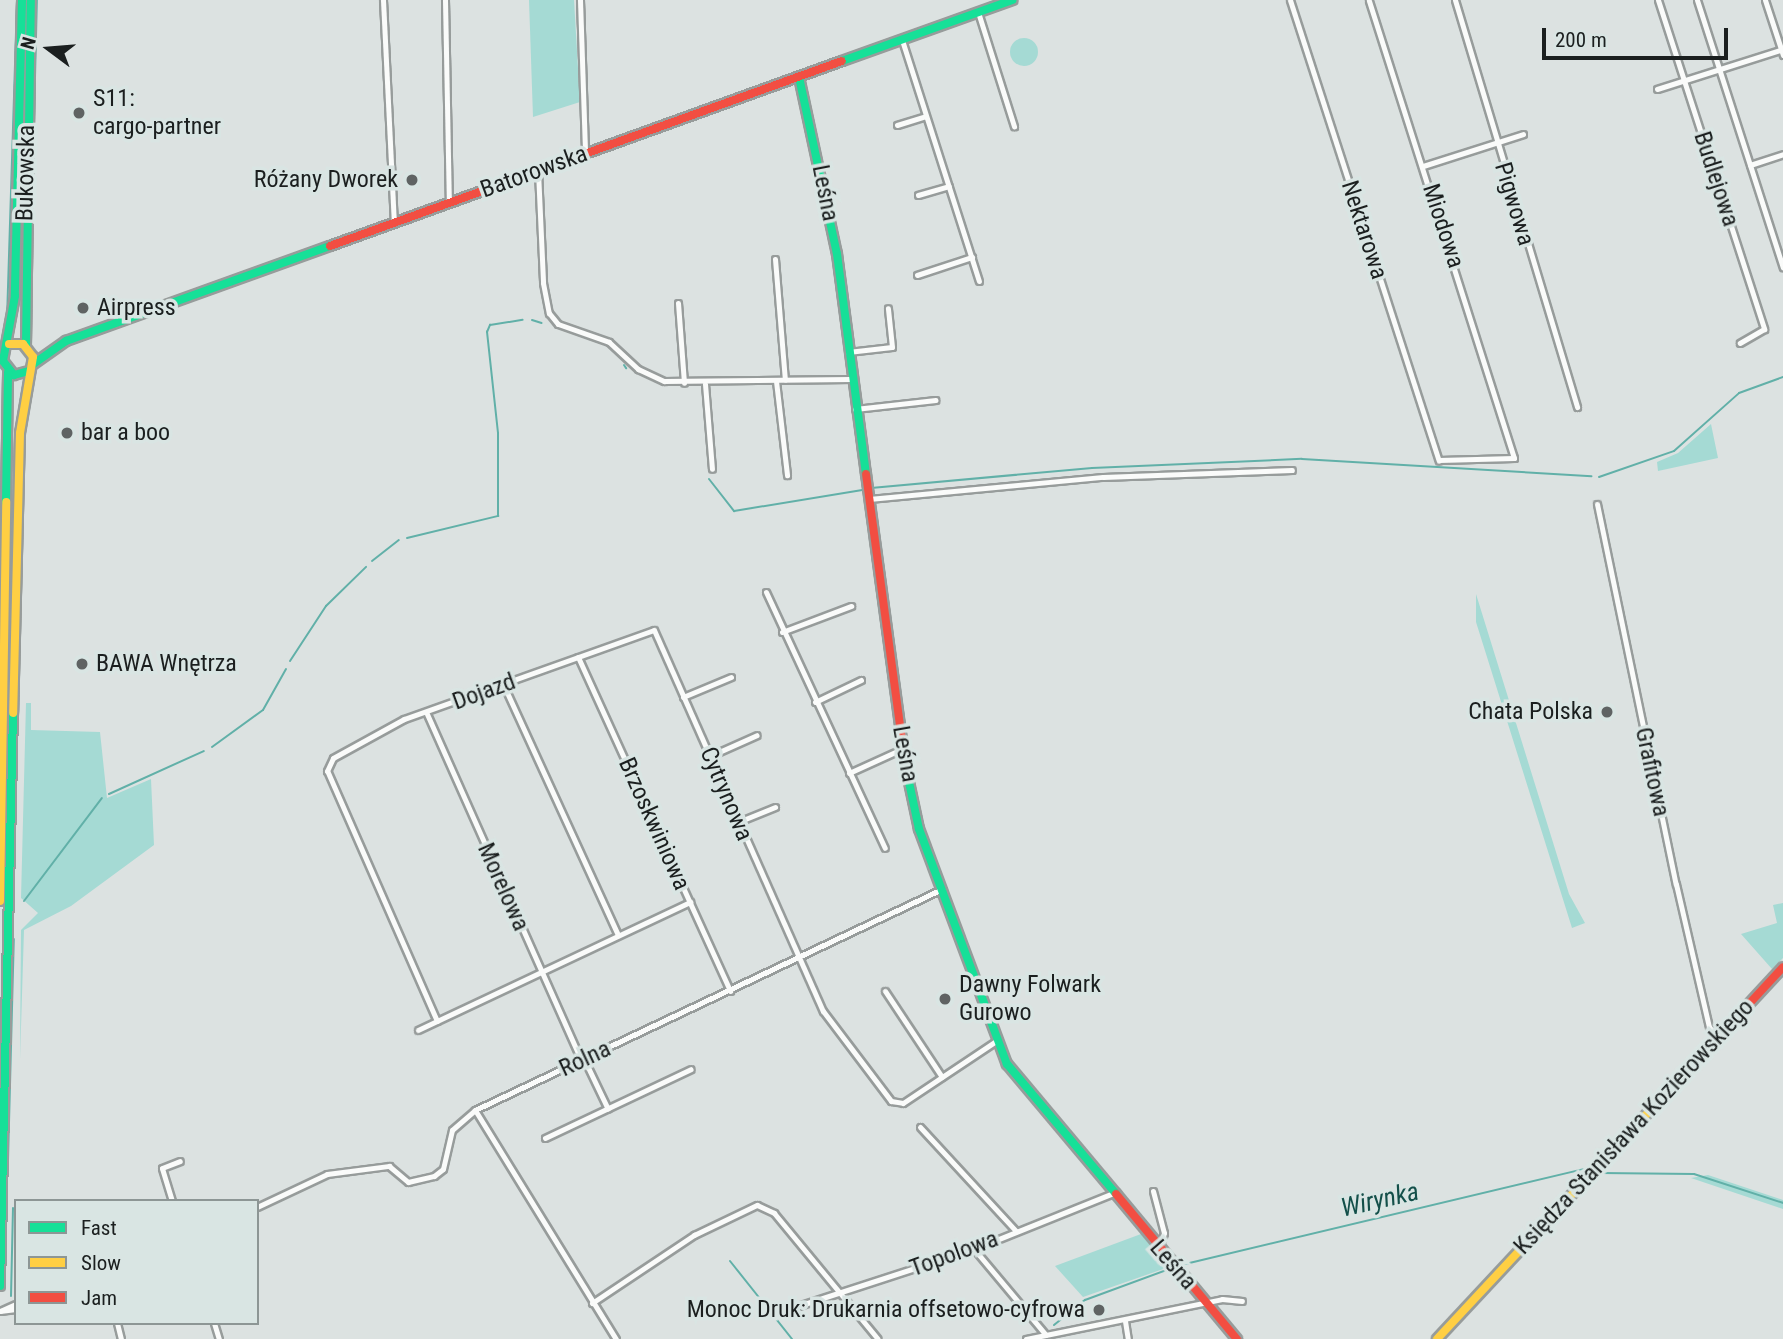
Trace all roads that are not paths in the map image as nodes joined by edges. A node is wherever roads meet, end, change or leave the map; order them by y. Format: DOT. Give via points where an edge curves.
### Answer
graph roads {
  1 [pos="22,0"];
  2 [pos="31,0"];
  3 [pos="383,0"];
  4 [pos="445,0"];
  5 [pos="580,0"];
  6 [pos="1012,0"];
  7 [pos="1290,0"];
  8 [pos="1369,0"];
  9 [pos="1455,0"];
  10 [pos="1658,0"];
  11 [pos="1698,0"];
  12 [pos="1766,0"];
  13 [pos="978,12"];
  14 [pos="902,40"];
  15 [pos="1782,51"];
  16 [pos="1719,69"];
  17 [pos="799,77"];
  18 [pos="1684,80"];
  19 [pos="1657,89"];
  20 [pos="926,116"];
  21 [pos="897,125"];
  22 [pos="1013,126"];
  23 [pos="1523,134"];
  24 [pos="1496,143"];
  25 [pos="585,154"];
  26 [pos="1783,154"];
  27 [pos="1750,165"];
  28 [pos="1423,166"];
  29 [pos="538,171"];
  30 [pos="949,186"];
  31 [pos="454,192"];
  32 [pos="918,195"];
  33 [pos="462,198"];
  34 [pos="449,203"];
  35 [pos="394,223"];
  36 [pos="1780,250"];
  37 [pos="972,257"];
  38 [pos="775,259"];
  39 [pos="1783,268"];
  40 [pos="917,275"];
  41 [pos="979,281"];
  42 [pos="677,303"];
  43 [pos="888,308"];
  44 [pos="1740,343"];
  45 [pos="9,344"];
  46 [pos="56,345"];
  47 [pos="26,346"];
  48 [pos="848,352"];
  49 [pos="2,357"];
  50 [pos="30,368"];
  51 [pos="4,372"];
  52 [pos="851,379"];
  53 [pos="785,380"];
  54 [pos="776,381"];
  55 [pos="684,383"];
  56 [pos="705,384"];
  57 [pos="936,400"];
  58 [pos="1577,407"];
  59 [pos="855,409"];
  60 [pos="1517,452"];
  61 [pos="712,469"];
  62 [pos="1292,470"];
  63 [pos="787,475"];
  64 [pos="867,499"];
  65 [pos="1597,504"];
  66 [pos="766,592"];
  67 [pos="851,606"];
  68 [pos="654,630"];
  69 [pos="782,632"];
  70 [pos="578,657"];
  71 [pos="731,677"];
  72 [pos="861,680"];
  73 [pos="504,686"];
  74 [pos="683,697"];
  75 [pos="815,702"];
  76 [pos="426,714"];
  77 [pos="757,735"];
  78 [pos="902,750"];
  79 [pos="709,757"];
  80 [pos="849,773"];
  81 [pos="775,807"];
  82 [pos="738,822"];
  83 [pos="885,848"];
  84 [pos="943,888"];
  85 [pos="0,901"];
  86 [pos="690,902"];
  87 [pos="618,935"];
  88 [pos="798,959"];
  89 [pos="1783,967"];
  90 [pos="542,972"];
  91 [pos="730,991"];
  92 [pos="885,991"];
  93 [pos="437,1021"];
  94 [pos="418,1030"];
  95 [pos="1718,1037"];
  96 [pos="996,1041"];
  97 [pos="583,1060"];
  98 [pos="691,1069"];
  99 [pos="942,1077"];
  100 [pos="608,1109"];
  101 [pos="475,1110"];
  102 [pos="920,1127"];
  103 [pos="545,1138"];
  104 [pos="180,1161"];
  105 [pos="1153,1191"];
  106 [pos="1111,1194"];
  107 [pos="171,1199"];
  108 [pos="259,1206"];
  109 [pos="1016,1231"];
  110 [pos="1158,1248"];
  111 [pos="974,1249"];
  112 [pos="0,1286"];
  113 [pos="839,1293"];
  114 [pos="1242,1301"];
  115 [pos="592,1303"];
  116 [pos="1207,1305"];
  117 [pos="795,1307"];
  118 [pos="1125,1321"];
  119 [pos="1046,1335"];
  120 [pos="616,1339"];
  121 [pos="878,1339"];
  122 [pos="1026,1339"];
  123 [pos="1128,1339"];
  124 [pos="1237,1339"];
  125 [pos="1437,1339"];
  1 -- 45 [label="street, Bukowska"];
  2 -- 47 [label="street, Bukowska"];
  3 -- 35 [label="street"];
  4 -- 31 [label="street"];
  5 -- 25 [label="street"];
  6 -- 13 [label="street, Batorowska"];
  7 -- 60 [label="street, Nektarowa" via="1439,460 1486,463"];
  8 -- 28 [label="street, Miodowa"];
  9 -- 24 [label="street, Pigwowa"];
  10 -- 18 [label="street, Budlejowa"];
  11 -- 16 [label="street"];
  12 -- 15 [label="street"];
  13 -- 14 [label="street, Batorowska"];
  13 -- 22 [label="street"];
  14 -- 17 [label="street, Batorowska"];
  14 -- 20 [label="street"];
  15 -- 16 [label="street"];
  16 -- 18 [label="street"];
  16 -- 27 [label="street"];
  17 -- 25 [label="street, Batorowska"];
  17 -- 48 [label="street, Leśna" via="837,254"];
  18 -- 19 [label="street"];
  18 -- 44 [label="street, Budlejowa" via="1764,329"];
  20 -- 21 [label="street"];
  20 -- 30 [label="street"];
  23 -- 24 [label="street"];
  24 -- 28 [label="street"];
  24 -- 58 [label="street, Pigwowa"];
  25 -- 29 [label="street, Batorowska"];
  26 -- 27 [label="street"];
  27 -- 36 [label="street"];
  28 -- 60 [label="street, Miodowa"];
  29 -- 33 [label="street, Batorowska"];
  29 -- 55 [label="street" via="543,283 552,319 609,342 650,376"];
  30 -- 32 [label="street"];
  30 -- 37 [label="street"];
  31 -- 33 [label="street"];
  31 -- 34 [label="street"];
  33 -- 34 [label="street, Batorowska"];
  34 -- 35 [label="street, Batorowska"];
  35 -- 46 [label="street, Batorowska"];
  36 -- 39 [label="street"];
  37 -- 40 [label="street"];
  37 -- 41 [label="street"];
  38 -- 53 [label="street"];
  42 -- 55 [label="street"];
  43 -- 48 [label="street" via="892,347"];
  45 -- 47 [label="street, Batorowska"];
  45 -- 49 [label="street"];
  46 -- 47 [label="street, Batorowska"];
  46 -- 50 [label="street, Batorowska"];
  47 -- 50 [label="street, Bukowska"];
  48 -- 52 [label="street, Leśna"];
  49 -- 51 [label="street"];
  50 -- 51 [label="street"];
  50 -- 112 [label="street" via="20,433"];
  51 -- 85 [label="street"];
  52 -- 53 [label="street"];
  52 -- 59 [label="street, Leśna"];
  53 -- 54 [label="street"];
  54 -- 56 [label="street"];
  54 -- 63 [label="street"];
  55 -- 56 [label="street"];
  56 -- 61 [label="street"];
  57 -- 59 [label="street"];
  59 -- 64 [label="street, Leśna"];
  62 -- 64 [label="street" via="1103,477"];
  64 -- 78 [label="street, Leśna"];
  65 -- 95 [label="street, Grafitowa" via="1679,898 1709,1027"];
  66 -- 69 [label="street"];
  67 -- 69 [label="street"];
  68 -- 70 [label="street, Dojazd"];
  68 -- 74 [label="street, Cytrynowa"];
  69 -- 75 [label="street"];
  70 -- 73 [label="street, Dojazd"];
  70 -- 86 [label="street, Brzoskwiniowa"];
  71 -- 74 [label="street"];
  72 -- 75 [label="street"];
  73 -- 76 [label="street, Dojazd"];
  73 -- 87 [label="street"];
  74 -- 79 [label="street, Cytrynowa"];
  75 -- 80 [label="street"];
  76 -- 90 [label="street, Morelowa"];
  76 -- 93 [label="street, Dojazd" via="332,758 327,771"];
  77 -- 79 [label="street"];
  78 -- 80 [label="street"];
  78 -- 84 [label="street, Leśna" via="919,829"];
  79 -- 82 [label="street, Cytrynowa"];
  80 -- 83 [label="street"];
  81 -- 82 [label="street"];
  82 -- 88 [label="street, Cytrynowa"];
  84 -- 88 [label="street, Rolna"];
  84 -- 96 [label="street, Leśna"];
  86 -- 87 [label="street"];
  86 -- 91 [label="street, Brzoskwiniowa"];
  87 -- 90 [label="street"];
  88 -- 91 [label="street, Rolna"];
  88 -- 99 [label="street, Cytrynowa" via="823,1011 891,1101 903,1103"];
  89 -- 95 [label="street, Księdza Stanisława Kozierowskiego"];
  90 -- 93 [label="street"];
  90 -- 97 [label="street, Morelowa"];
  91 -- 97 [label="street, Rolna"];
  92 -- 99 [label="street"];
  93 -- 94 [label="street"];
  95 -- 125 [label="street, Księdza Stanisława Kozierowskiego"];
  96 -- 99 [label="street, Cytrynowa"];
  96 -- 106 [label="street, Leśna" via="1023,1088"];
  97 -- 100 [label="street, Morelowa"];
  97 -- 101 [label="street, Rolna"];
  98 -- 100 [label="street"];
  100 -- 103 [label="street"];
  101 -- 108 [label="street, Rolna" via="452,1130 443,1169 435,1176 408,1182 389,1166 327,1174"];
  101 -- 115 [label="street"];
  102 -- 109 [label="street"];
  104 -- 107 [label="street" via="162,1168"];
  105 -- 110 [label="street" via="1164,1233"];
  106 -- 109 [label="street, Topolowa"];
  106 -- 110 [label="street, Leśna"];
  109 -- 111 [label="street, Topolowa"];
  110 -- 116 [label="street, Leśna"];
  111 -- 113 [label="street, Topolowa"];
  111 -- 119 [label="street"];
  113 -- 115 [label="street" via="774,1213 757,1205 731,1216"];
  113 -- 117 [label="street, Topolowa"];
  113 -- 121 [label="street"];
  114 -- 116 [label="street"];
  115 -- 120 [label="street"];
  116 -- 118 [label="street"];
  116 -- 124 [label="street, Leśna"];
  118 -- 119 [label="street"];
  118 -- 123 [label="street"];
  119 -- 122 [label="street"];
}
